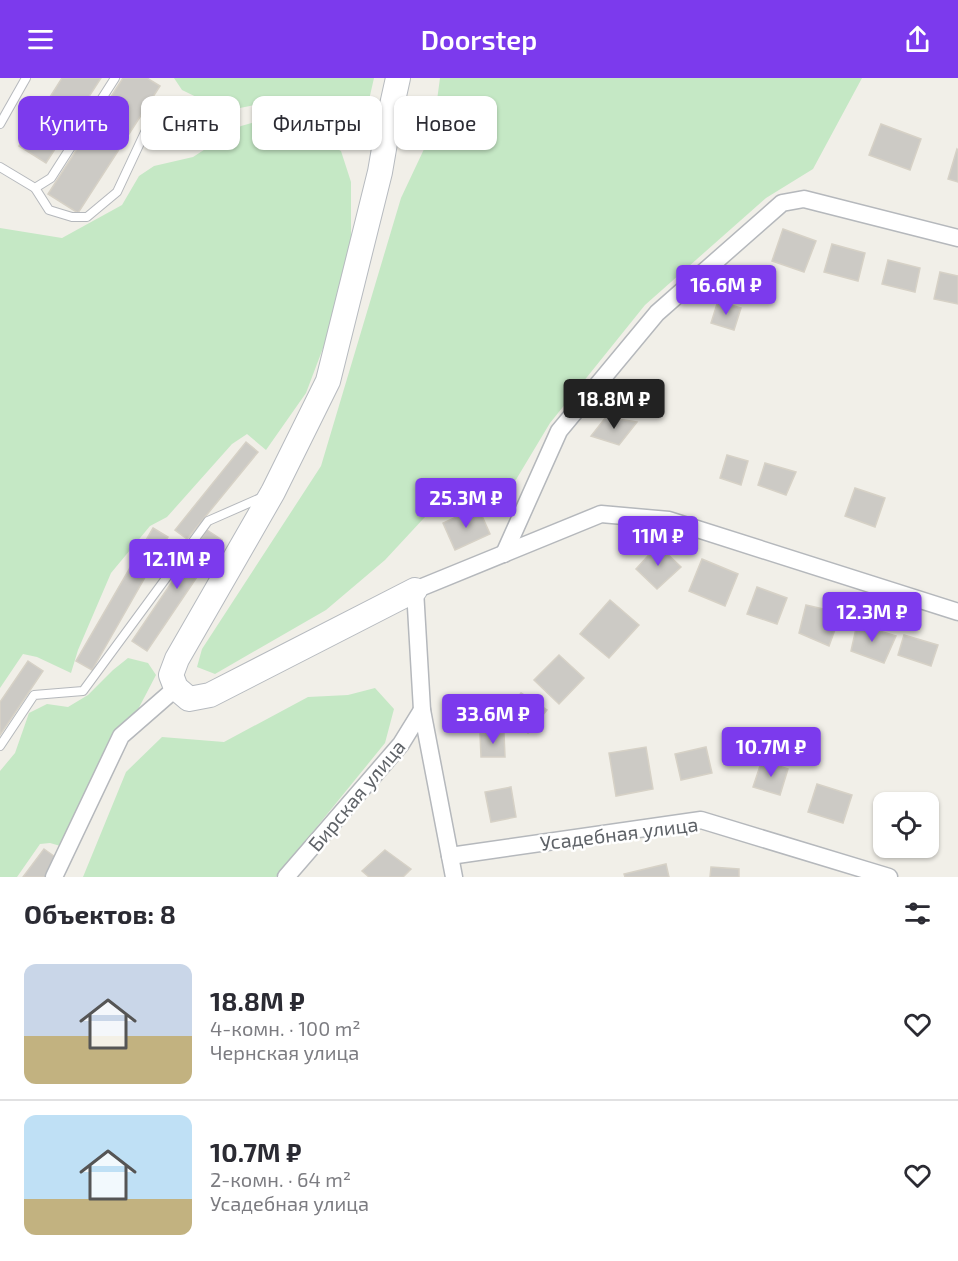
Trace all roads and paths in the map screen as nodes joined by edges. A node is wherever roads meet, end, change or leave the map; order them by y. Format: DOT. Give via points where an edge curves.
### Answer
graph roads {
  1 [pos="26,78"];
  2 [pos="115,78"];
  3 [pos="398,78"];
  4 [pos="0,124"];
  5 [pos="141,141"];
  6 [pos="0,167"];
  7 [pos="35,188"];
  8 [pos="958,238"];
  9 [pos="273,492"];
  10 [pos="504,554"];
  11 [pos="415,590"];
  12 [pos="958,612"];
  13 [pos="176,688"];
  14 [pos="422,710"];
  15 [pos="0,746"];
  16 [pos="450,856"];
  17 [pos="54,877"];
  18 [pos="286,877"];
  19 [pos="454,877"];
  20 [pos="889,877"];
  1 -- 4 [label="lane"];
  2 -- 7 [label="lane" via="51,178"];
  3 -- 9 [label="street" via="377,183 328,381"];
  5 -- 7 [label="lane" via="117,192 87,217 50,210"];
  6 -- 7 [label="lane"];
  8 -- 10 [label="street" via="804,200 782,203 657,313 559,431"];
  9 -- 13 [label="street" via="177,659 171,675"];
  9 -- 15 [label="lane" via="208,521 83,691 34,695"];
  10 -- 11 [label="street"];
  10 -- 12 [label="street" via="601,514 669,520"];
  11 -- 13 [label="street" via="210,695 189,699"];
  11 -- 14 [label="street"];
  13 -- 17 [label="street" via="121,736"];
  14 -- 16 [label="street"];
  14 -- 18 [label="street, Бирская улица" via="402,744"];
  16 -- 19 [label="street"];
  16 -- 20 [label="street, Усадебная улица" via="701,820"];
}
